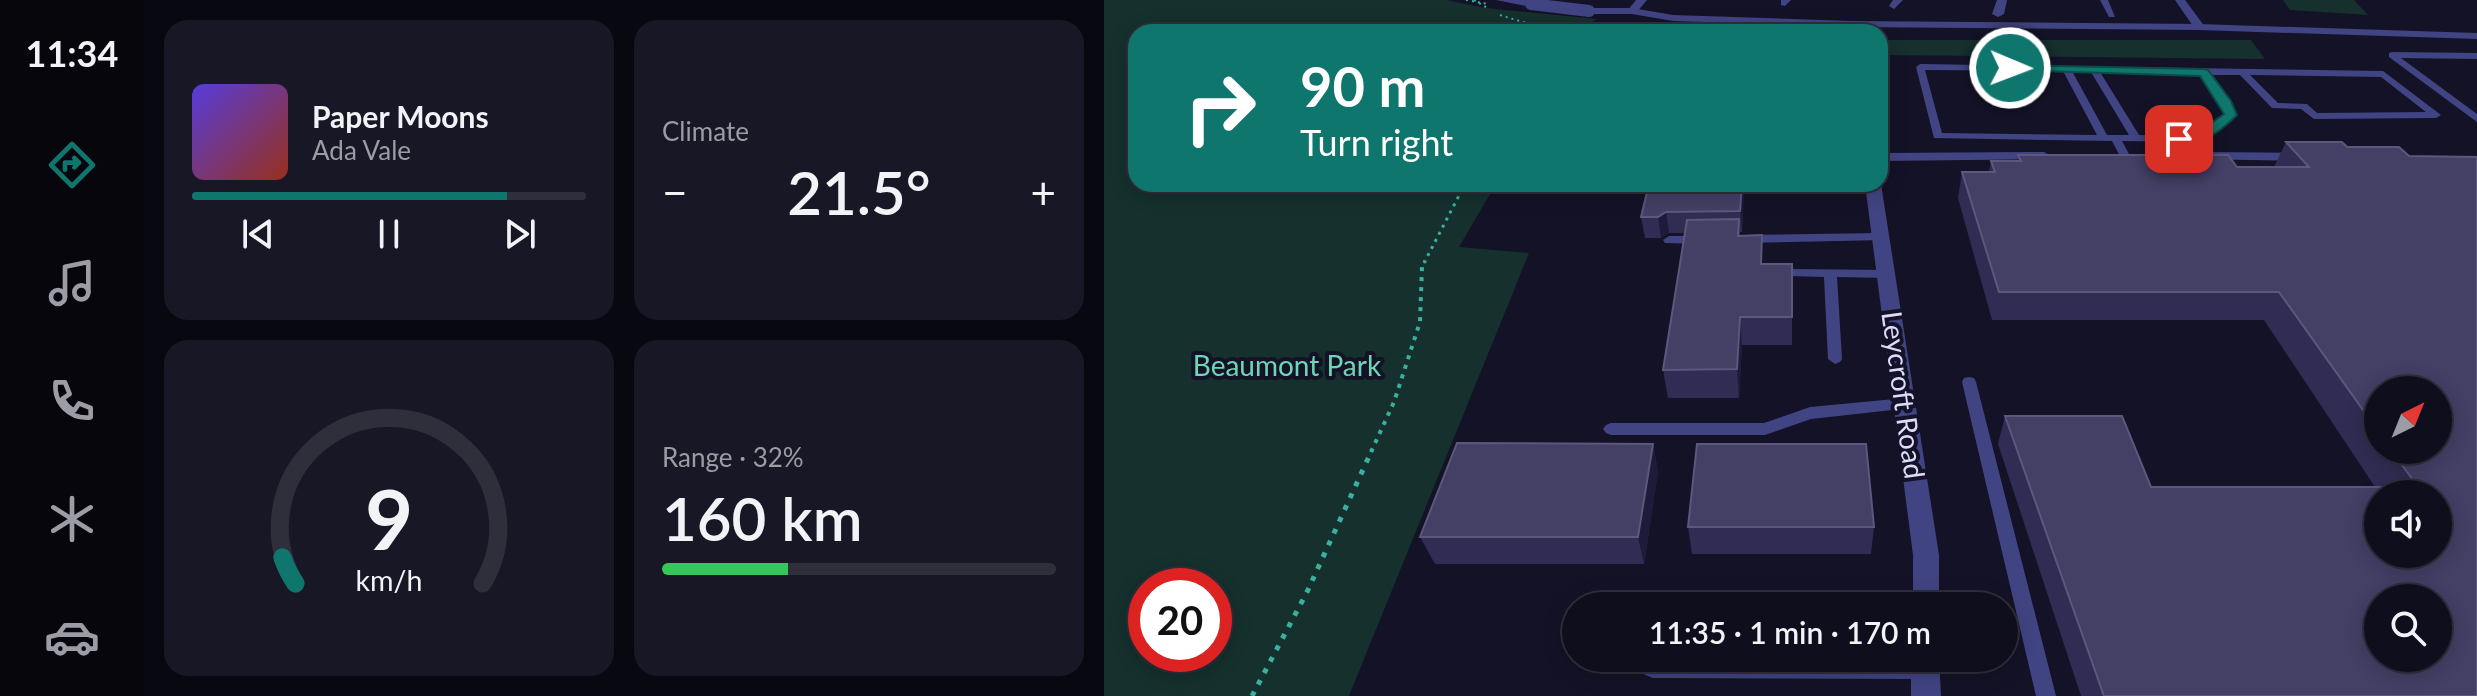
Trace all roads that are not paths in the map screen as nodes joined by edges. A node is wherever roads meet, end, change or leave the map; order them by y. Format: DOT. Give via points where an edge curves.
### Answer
graph roads {
  1 [pos="1501,0"];
  2 [pos="1642,0"];
  3 [pos="2002,0"];
  4 [pos="2104,0"];
  5 [pos="2180,0"];
  6 [pos="1632,11"];
  7 [pos="1998,14"];
  8 [pos="2112,15"];
  9 [pos="1780,24"];
  10 [pos="2199,27"];
  11 [pos="1888,28"];
  12 [pos="2477,36"];
  13 [pos="2477,56"];
  14 [pos="2066,69"];
  15 [pos="2094,69"];
  16 [pos="2204,72"];
  17 [pos="2243,73"];
  18 [pos="2477,119"];
  19 [pos="2109,137"];
  20 [pos="2136,138"];
  21 [pos="2064,156"];
  22 [pos="2125,156"];
  23 [pos="2184,156"];
  24 [pos="1888,157"];
  25 [pos="2322,157"];
  26 [pos="1874,192"];
  27 [pos="1881,237"];
  28 [pos="1669,240"];
  29 [pos="1708,240"];
  30 [pos="1734,240"];
  31 [pos="1791,273"];
  32 [pos="1830,273"];
  33 [pos="1886,274"];
  34 [pos="1835,359"];
  35 [pos="1969,382"];
  36 [pos="1905,404"];
  37 [pos="1611,429"];
  38 [pos="1926,592"];
  39 [pos="1925,672"];
  40 [pos="1926,696"];
  41 [pos="2046,696"];
  1 -- 6 [label="street, bridge"];
  2 -- 6 [label="street"];
  3 -- 7 [label="street"];
  4 -- 8 [label="lane"];
  5 -- 10 [label="street"];
  6 -- 9 [label="street"];
  10 -- 11 [label="street"];
  10 -- 12 [label="street"];
  13 -- 18 [label="lane" via="2392,55"];
  14 -- 15 [label="lane"];
  14 -- 19 [label="lane"];
  14 -- 19 [label="lane" via="1920,67 1938,136"];
  15 -- 16 [label="lane"];
  15 -- 20 [label="lane"];
  16 -- 17 [label="lane"];
  16 -- 20 [label="lane" via="2231,115 2197,139"];
  17 -- 17 [label="lane" via="2383,74 2436,115 2314,116 2304,106 2275,106"];
  19 -- 20 [label="lane"];
  19 -- 22 [label="lane"];
  21 -- 24 [label="street"];
  23 -- 25 [label="street"];
  26 -- 27 [label="street, Leycroft Road"];
  27 -- 30 [label="lane"];
  27 -- 33 [label="street, Leycroft Road"];
  28 -- 29 [label="lane"];
  31 -- 32 [label="lane"];
  32 -- 33 [label="lane"];
  32 -- 34 [label="lane"];
  33 -- 36 [label="street, Leycroft Road"];
  35 -- 41 [label="lane"];
  36 -- 37 [label="lane" via="1810,413 1765,429"];
  36 -- 38 [label="street, Leycroft Road" via="1926,555"];
  39 -- 40 [label="street"];
}
